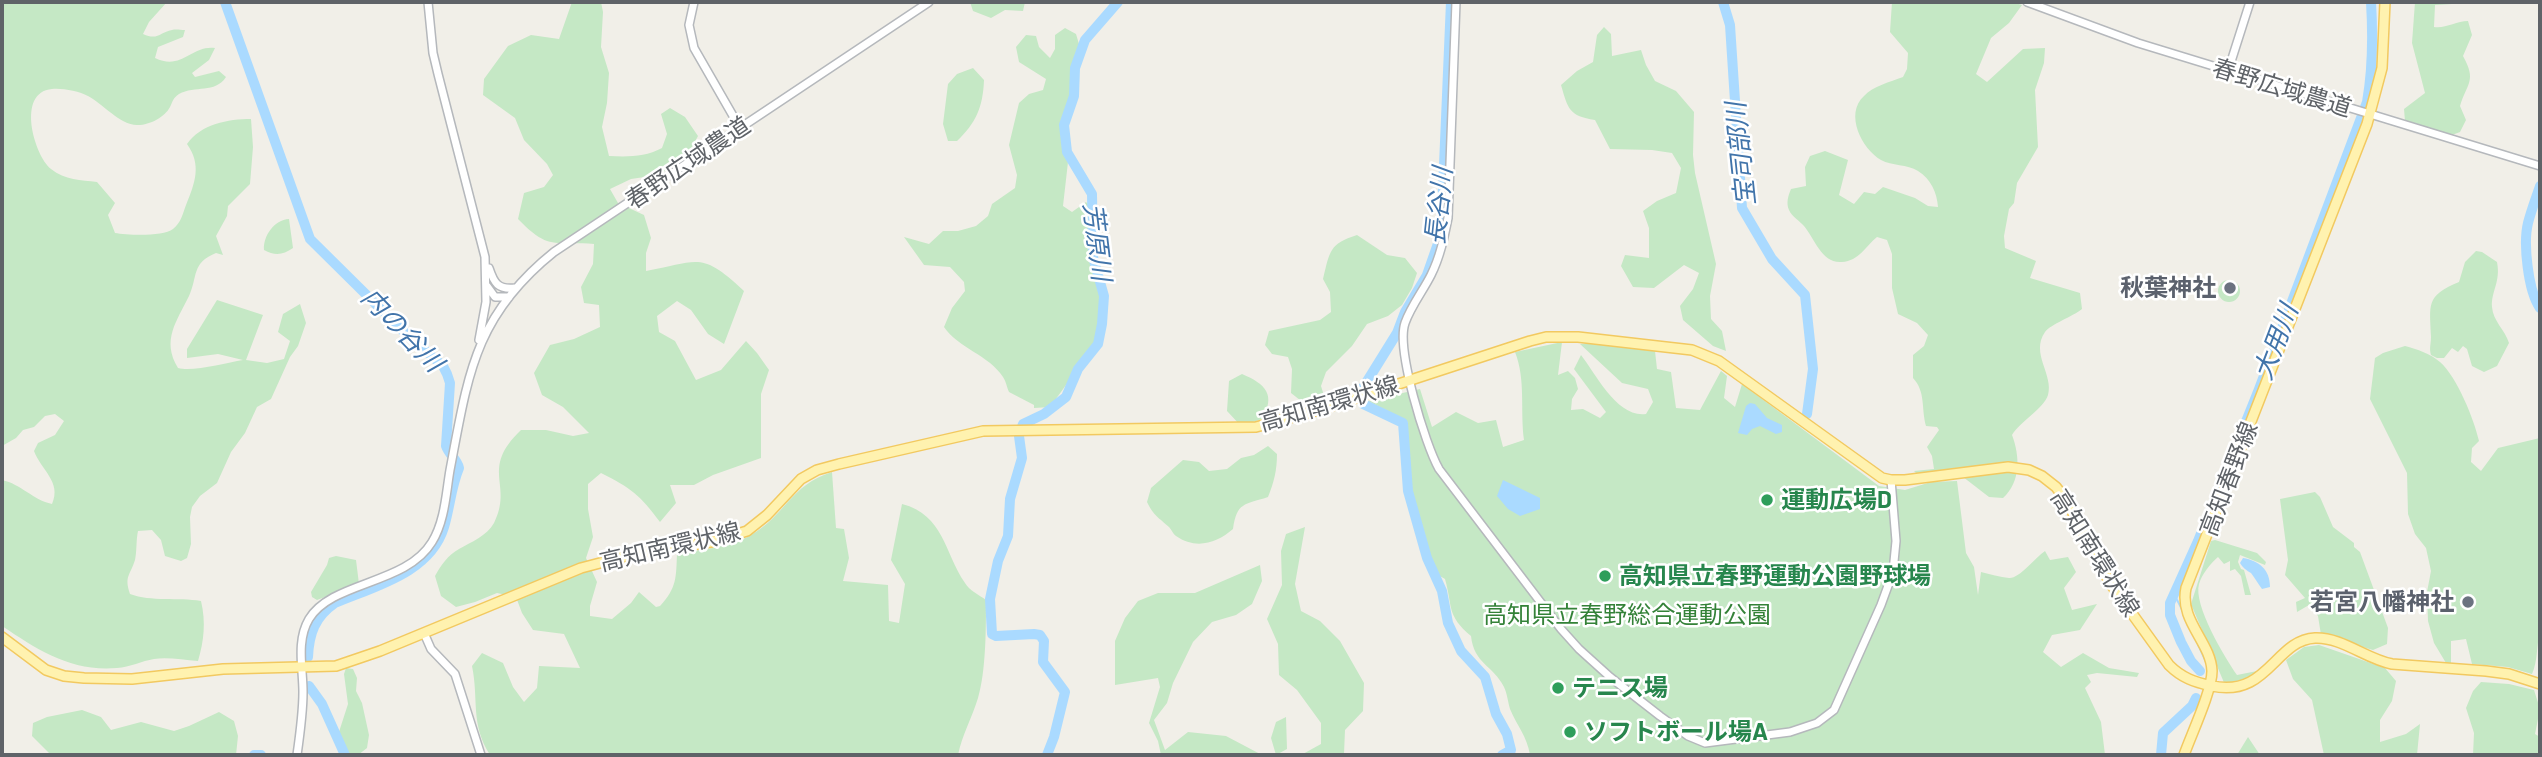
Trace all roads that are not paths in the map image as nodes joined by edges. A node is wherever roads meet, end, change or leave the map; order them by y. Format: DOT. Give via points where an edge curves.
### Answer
graph roads {
  1 [pos="428,2"];
  2 [pos="694,2"];
  3 [pos="929,2"];
  4 [pos="1456,2"];
  5 [pos="2027,2"];
  6 [pos="2250,2"];
  7 [pos="2385,2"];
  8 [pos="2228,71"];
  9 [pos="2370,115"];
  10 [pos="740,128"];
  11 [pos="2540,166"];
  12 [pos="485,257"];
  13 [pos="487,286"];
  14 [pos="515,288"];
  15 [pos="509,297"];
  16 [pos="475,353"];
  17 [pos="1410,381"];
  18 [pos="1891,481"];
  19 [pos="424,633"];
  20 [pos="2,637"];
  21 [pos="301,667"];
  22 [pos="2540,684"];
  23 [pos="2209,685"];
  24 [pos="297,755"];
  25 [pos="481,755"];
  26 [pos="2184,755"];
  1 -- 12 [label="street, 春野広域農道" via="438,74"];
  2 -- 10 [label="street" via="689,25 694,48"];
  3 -- 10 [label="street, 春野広域農道"];
  4 -- 17 [label="street" via="1448,218 1440,255 1403,329"];
  5 -- 8 [label="street, 春野広域農道"];
  6 -- 8 [label="street"];
  7 -- 9 [label="main road, 高知春野線" via="2382,68"];
  8 -- 9 [label="street, 春野広域農道"];
  9 -- 11 [label="street, 春野広域農道"];
  9 -- 23 [label="main road, 高知春野線" via="2186,588 2185,606 2212,668"];
  10 -- 14 [label="street, 春野広域農道" via="554,252"];
  12 -- 13 [label="street, 春野広域農道"];
  12 -- 14 [label="street" via="495,285"];
  13 -- 15 [label="street" via="495,297"];
  13 -- 16 [label="street, 春野広域農道"];
  14 -- 15 [label="street, 春野広域農道"];
  15 -- 16 [label="street, 春野広域農道"];
  16 -- 21 [label="street, 春野広域農道" via="434,540 406,567 320,607 305,628"];
  17 -- 18 [label="main road, 高知南環状線" via="1546,337 1692,349 1719,361"];
  17 -- 18 [label="street" via="1439,469 1561,629 1610,677 1678,729 1705,743 1790,732 1818,723 1834,710 1893,572 1896,528"];
  17 -- 19 [label="main road, 高知南環状線" via="1256,427 983,431 839,464 801,479 747,531 711,542 603,560"];
  18 -- 23 [label="main road, 高知南環状線" via="2008,467 2042,476 2066,500 2099,565 2169,665 2187,679"];
  19 -- 21 [label="main road, 高知南環状線" via="353,662"];
  19 -- 25 [label="street" via="431,649 454,674"];
  20 -- 21 [label="main road, 高知南環状線" via="47,670 64,676 132,679"];
  21 -- 24 [label="street, 春野広域農道"];
  22 -- 23 [label="main road, 高知南環状線" via="2486,671 2379,662 2326,639 2313,638 2291,649 2246,685"];
  23 -- 26 [label="main road, 高知春野線"];
}
